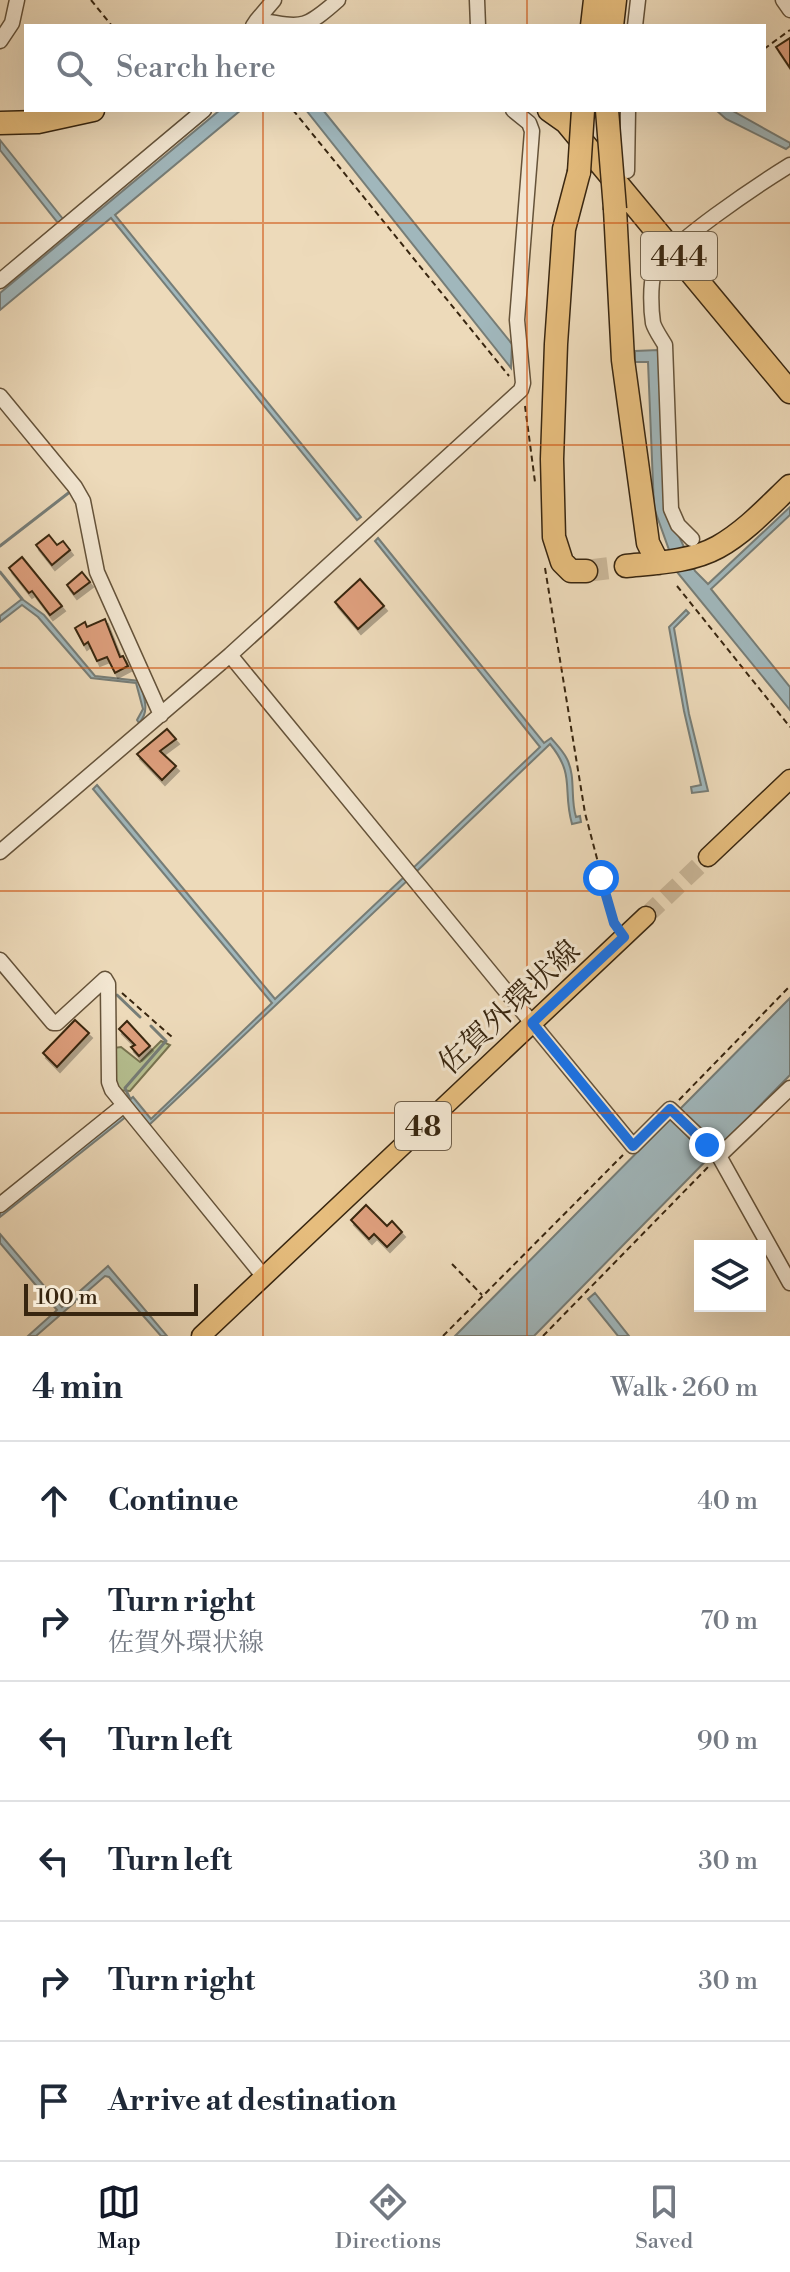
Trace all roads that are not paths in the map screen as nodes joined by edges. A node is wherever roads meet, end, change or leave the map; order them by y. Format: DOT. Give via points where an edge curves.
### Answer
graph roads {
  1 [pos="17,0"];
  2 [pos="274,0"];
  3 [pos="338,0"];
  4 [pos="595,0"];
  5 [pos="615,0"];
  6 [pos="638,0"];
  7 [pos="783,0"];
  8 [pos="790,10"];
  9 [pos="255,23"];
  10 [pos="311,24"];
  11 [pos="592,24"];
  12 [pos="612,24"];
  13 [pos="635,24"];
  14 [pos="0,41"];
  15 [pos="84,112"];
  16 [pos="202,112"];
  17 [pos="515,112"];
  18 [pos="607,112"];
  19 [pos="628,112"];
  20 [pos="566,114"];
  21 [pos="0,123"];
  22 [pos="790,165"];
  23 [pos="627,171"];
  24 [pos="674,250"];
  25 [pos="0,281"];
  26 [pos="790,392"];
  27 [pos="0,396"];
  28 [pos="790,486"];
  29 [pos="692,539"];
  30 [pos="658,563"];
  31 [pos="626,566"];
  32 [pos="586,571"];
  33 [pos="230,655"];
  34 [pos="161,715"];
  35 [pos="790,779"];
  36 [pos="0,852"];
  37 [pos="708,857"];
  38 [pos="646,916"];
  39 [pos="0,960"];
  40 [pos="532,1023"];
  41 [pos="790,1088"];
  42 [pos="124,1105"];
  43 [pos="719,1156"];
  44 [pos="0,1205"];
  45 [pos="264,1277"];
  46 [pos="790,1283"];
  47 [pos="201,1336"];
  1 -- 14 [label="street" via="12,23"];
  2 -- 9 [label="street"];
  3 -- 10 [label="street"];
  4 -- 11 [label="highway"];
  5 -- 12 [label="highway"];
  6 -- 13 [label="street"];
  7 -- 8 [label="street"];
  15 -- 21 [label="highway"];
  16 -- 25 [label="street"];
  17 -- 33 [label="street" via="532,131 517,320 521,390"];
  18 -- 30 [label="highway, bridge" via="623,360 648,543"];
  19 -- 23 [label="street"];
  20 -- 24 [label="highway, 444"];
  20 -- 32 [label="highway, bridge" via="579,172 564,229 556,344 554,537 562,562 571,571"];
  22 -- 24 [label="street"];
  24 -- 26 [label="highway, 444"];
  24 -- 29 [label="street" via="653,275 653,325 665,345 671,509"];
  27 -- 34 [label="street" via="83,501 97,572"];
  28 -- 30 [label="highway" via="717,548"];
  30 -- 31 [label="highway"];
  33 -- 34 [label="street"];
  33 -- 40 [label="street"];
  34 -- 36 [label="street"];
  35 -- 37 [label="main road"];
  38 -- 40 [label="main road, 佐賀外環状線 / 48"];
  39 -- 42 [label="street" via="53,1023 105,979 109,1082"];
  40 -- 43 [label="street" via="633,1146 670,1109"];
  40 -- 45 [label="main road, 佐賀外環状線 / 48"];
  41 -- 43 [label="street"];
  42 -- 44 [label="street"];
  42 -- 45 [label="street"];
  43 -- 46 [label="street"];
  45 -- 47 [label="main road, 佐賀外環状線 / 48"];
}
